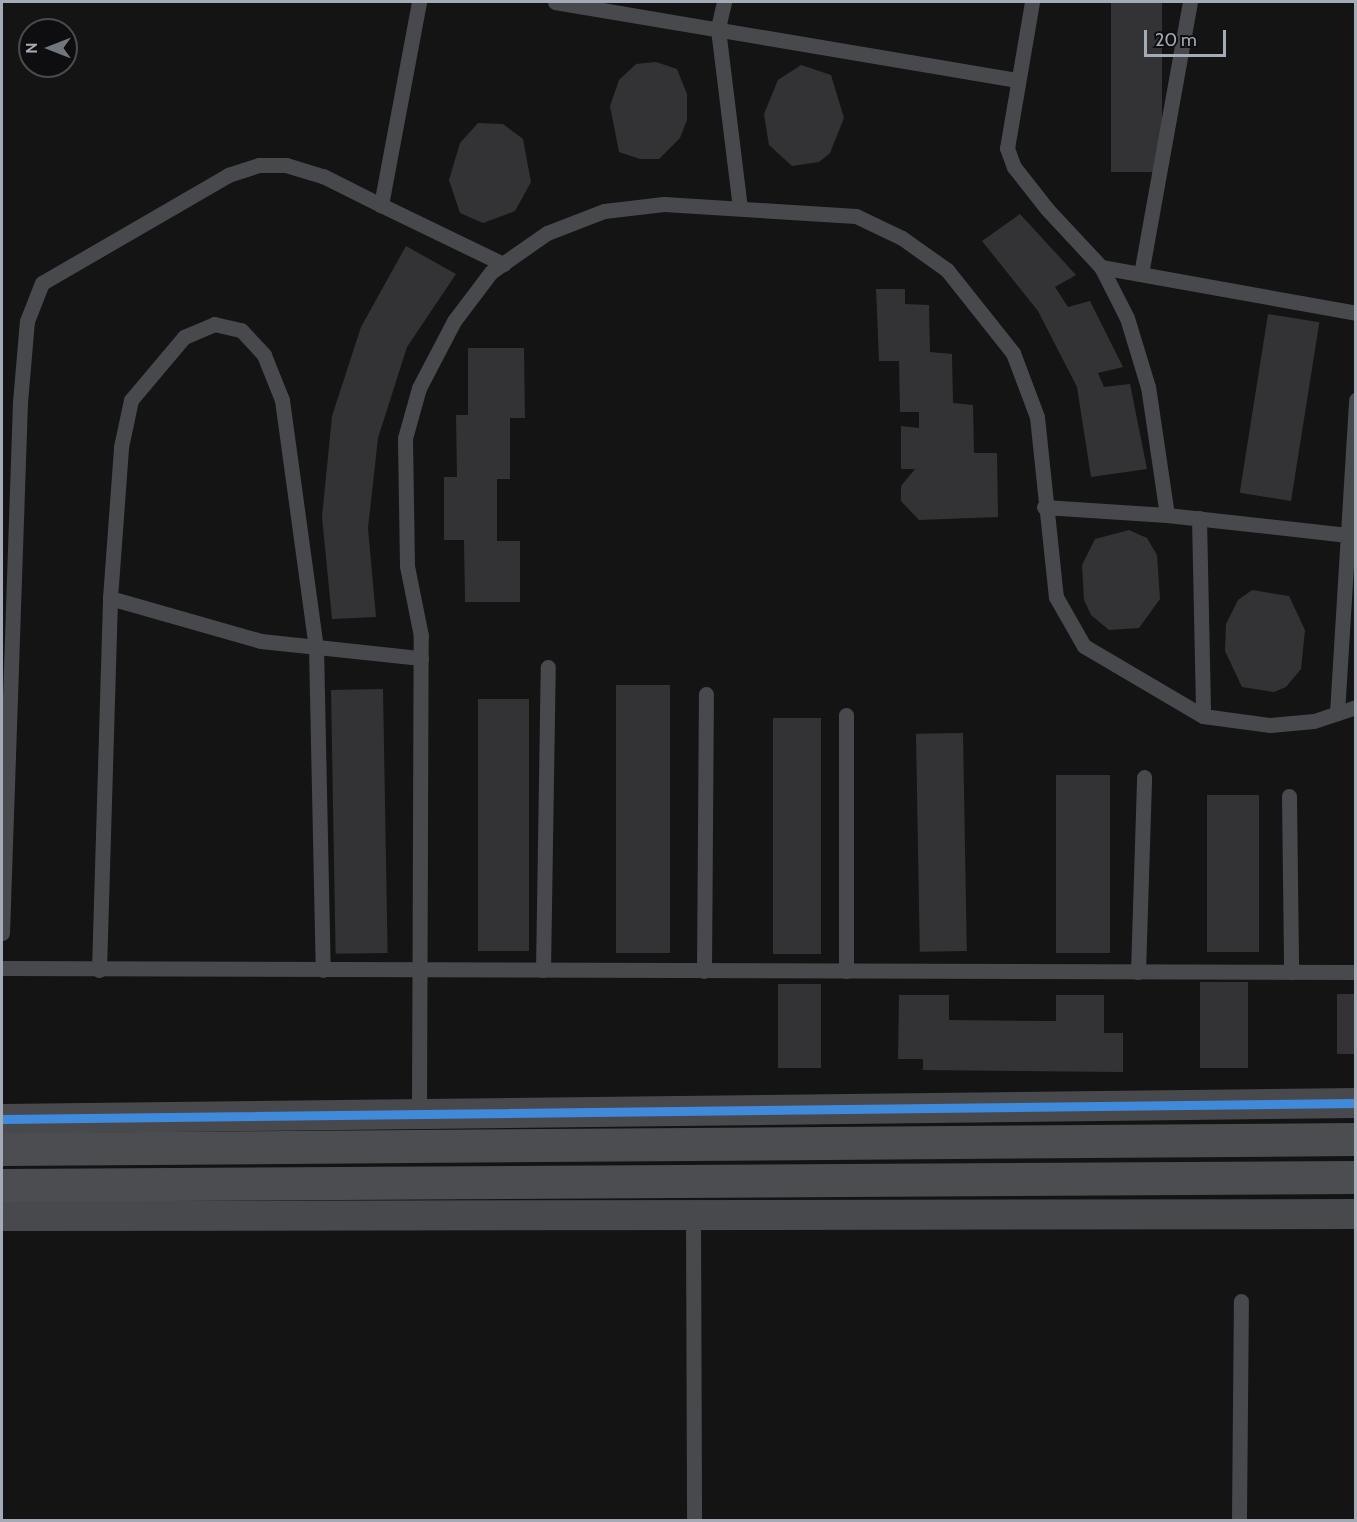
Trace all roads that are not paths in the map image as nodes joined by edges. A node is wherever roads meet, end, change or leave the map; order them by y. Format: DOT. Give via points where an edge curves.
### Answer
graph roads {
  1 [pos="419,2"];
  2 [pos="555,2"];
  3 [pos="724,2"];
  4 [pos="1032,2"];
  5 [pos="1190,2"];
  6 [pos="718,30"];
  7 [pos="1017,80"];
  8 [pos="381,205"];
  9 [pos="740,207"];
  10 [pos="503,264"];
  11 [pos="1101,267"];
  12 [pos="1141,274"];
  13 [pos="1356,313"];
  14 [pos="1356,400"];
  15 [pos="1044,507"];
  16 [pos="1167,515"];
  17 [pos="1199,518"];
  18 [pos="1348,535"];
  19 [pos="110,598"];
  20 [pos="316,647"];
  21 [pos="421,658"];
  22 [pos="548,667"];
  23 [pos="706,694"];
  24 [pos="1356,707"];
  25 [pos="1337,713"];
  26 [pos="846,715"];
  27 [pos="1203,716"];
  28 [pos="1144,777"];
  29 [pos="1288,796"];
  30 [pos="2,933"];
  31 [pos="2,968"];
  32 [pos="99,970"];
  33 [pos="323,970"];
  34 [pos="421,970"];
  35 [pos="543,970"];
  36 [pos="704,971"];
  37 [pos="846,971"];
  38 [pos="1138,972"];
  39 [pos="1291,972"];
  40 [pos="1356,972"];
  41 [pos="1356,1103"];
  42 [pos="419,1116"];
  43 [pos="2,1119"];
  44 [pos="1356,1139"];
  45 [pos="2,1149"];
  46 [pos="1356,1178"];
  47 [pos="2,1185"];
  48 [pos="693,1214"];
  49 [pos="1356,1214"];
  50 [pos="2,1216"];
  51 [pos="1240,1301"];
  52 [pos="694,1521"];
  53 [pos="1239,1521"];
  1 -- 8 [label="lane"];
  2 -- 6 [label="lane"];
  3 -- 6 [label="lane"];
  4 -- 7 [label="lane"];
  5 -- 12 [label="lane"];
  6 -- 7 [label="lane"];
  6 -- 9 [label="lane"];
  7 -- 11 [label="lane" via="1007,148 1014,167"];
  8 -- 10 [label="lane"];
  8 -- 30 [label="lane" via="323,176 286,165 259,165 228,175 42,283 27,321 20,402"];
  9 -- 10 [label="lane" via="664,204 604,211 547,233"];
  9 -- 15 [label="lane" via="856,216 902,238 947,270 1013,353 1037,417"];
  10 -- 21 [label="lane" via="454,321 419,388 405,438 407,566"];
  11 -- 12 [label="lane"];
  11 -- 16 [label="lane" via="1127,318 1148,387"];
  12 -- 13 [label="lane"];
  14 -- 18 [label="lane"];
  15 -- 16 [label="lane"];
  15 -- 27 [label="lane" via="1056,597 1084,646"];
  16 -- 17 [label="lane"];
  17 -- 18 [label="lane"];
  17 -- 27 [label="lane"];
  18 -- 25 [label="lane"];
  19 -- 20 [label="lane" via="261,642"];
  19 -- 20 [label="lane" via="121,447 131,400 183,337 214,324 241,330 264,355 282,400"];
  19 -- 32 [label="lane"];
  20 -- 21 [label="lane"];
  20 -- 33 [label="lane"];
  21 -- 34 [label="lane"];
  22 -- 35 [label="lane"];
  23 -- 36 [label="lane"];
  24 -- 25 [label="lane"];
  25 -- 27 [label="lane" via="1270,725"];
  26 -- 37 [label="lane"];
  28 -- 38 [label="lane"];
  29 -- 39 [label="lane"];
  31 -- 32 [label="lane"];
  32 -- 33 [label="lane"];
  33 -- 34 [label="lane"];
  34 -- 35 [label="lane"];
  34 -- 42 [label="lane"];
  35 -- 36 [label="lane"];
  36 -- 37 [label="lane"];
  37 -- 38 [label="lane"];
  38 -- 39 [label="lane"];
  39 -- 40 [label="lane"];
  41 -- 42 [label="street"];
  42 -- 43 [label="street"];
  44 -- 45 [label="street"];
  46 -- 47 [label="street"];
  48 -- 49 [label="street"];
  48 -- 50 [label="street"];
  48 -- 52 [label="lane"];
  51 -- 53 [label="lane"];
}
